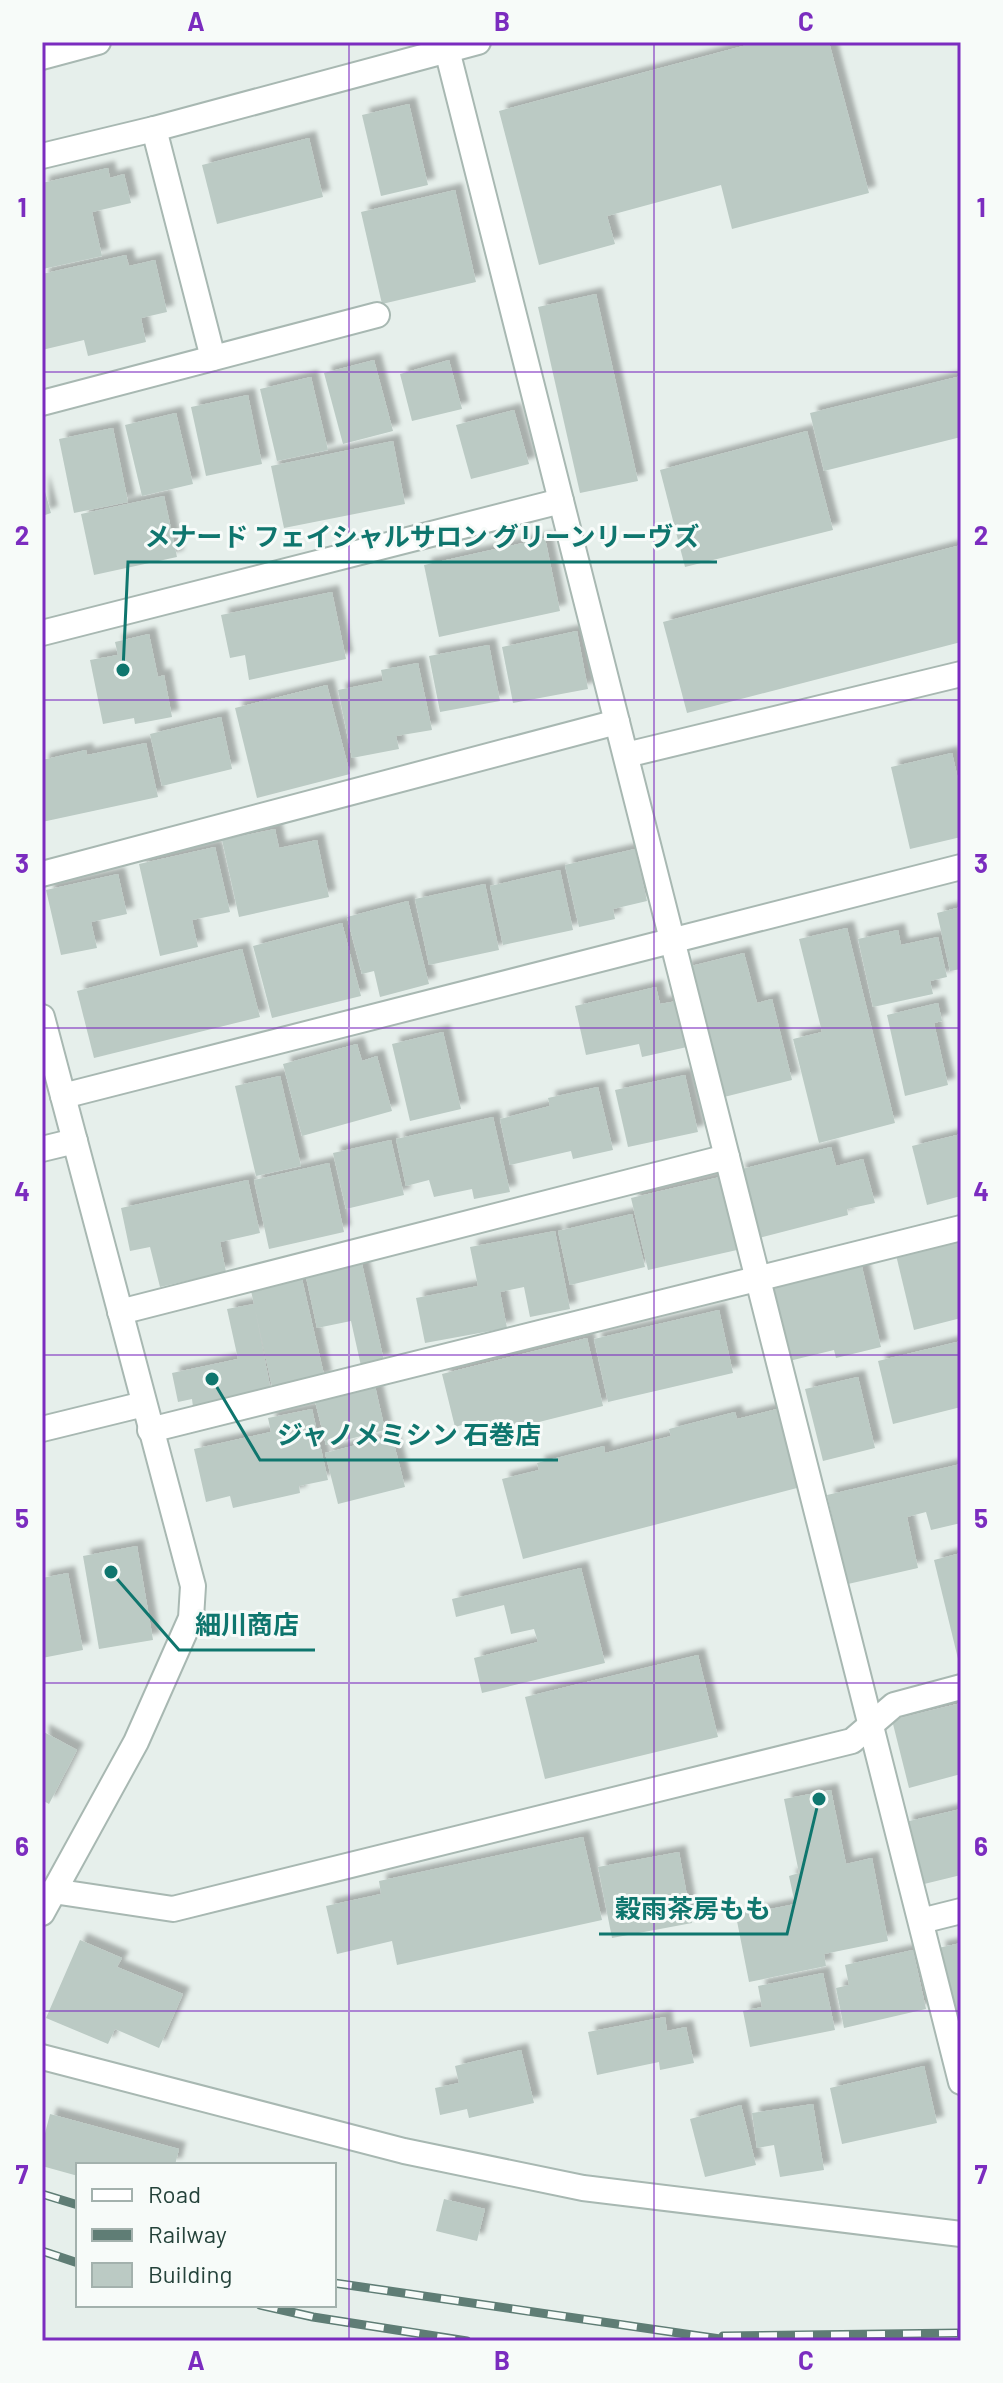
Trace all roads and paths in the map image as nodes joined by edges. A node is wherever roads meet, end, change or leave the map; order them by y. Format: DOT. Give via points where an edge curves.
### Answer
graph roads {
  1 [pos="98,42"];
  2 [pos="478,42"];
  3 [pos="447,50"];
  4 [pos="42,57"];
  5 [pos="154,129"];
  6 [pos="42,156"];
  7 [pos="377,315"];
  8 [pos="213,358"];
  9 [pos="42,403"];
  10 [pos="561,501"];
  11 [pos="42,633"];
  12 [pos="961,674"];
  13 [pos="617,722"];
  14 [pos="626,755"];
  15 [pos="961,867"];
  16 [pos="42,874"];
  17 [pos="673,939"];
  18 [pos="42,1017"];
  19 [pos="63,1096"];
  20 [pos="75,1141"];
  21 [pos="42,1149"];
  22 [pos="727,1157"];
  23 [pos="961,1228"];
  24 [pos="759,1280"];
  25 [pos="120,1312"];
  26 [pos="144,1404"];
  27 [pos="42,1429"];
  28 [pos="150,1430"];
  29 [pos="961,1687"];
  30 [pos="871,1724"];
  31 [pos="53,1891"];
  32 [pos="961,1911"];
  33 [pos="42,1913"];
  34 [pos="921,1921"];
  35 [pos="42,2057"];
  36 [pos="961,2082"];
  37 [pos="961,2234"];
  1 -- 4 [label="street"];
  2 -- 3 [label="street"];
  3 -- 5 [label="street"];
  3 -- 10 [label="street"];
  5 -- 6 [label="street"];
  5 -- 8 [label="street"];
  7 -- 8 [label="street"];
  8 -- 9 [label="street"];
  10 -- 11 [label="street"];
  10 -- 13 [label="street"];
  12 -- 14 [label="street"];
  13 -- 14 [label="street"];
  13 -- 16 [label="street"];
  14 -- 17 [label="street"];
  15 -- 17 [label="street"];
  17 -- 19 [label="street"];
  17 -- 22 [label="street"];
  18 -- 19 [label="street"];
  19 -- 20 [label="street"];
  20 -- 21 [label="street"];
  20 -- 25 [label="street"];
  22 -- 24 [label="street"];
  22 -- 25 [label="street"];
  23 -- 24 [label="street"];
  24 -- 28 [label="street"];
  24 -- 30 [label="street"];
  25 -- 26 [label="street"];
  26 -- 27 [label="street"];
  26 -- 28 [label="street"];
  28 -- 31 [label="street" via="193,1586 191,1618 136,1742"];
  29 -- 30 [label="street" via="894,1705"];
  30 -- 31 [label="street" via="852,1741 173,1909"];
  30 -- 34 [label="street"];
  31 -- 33 [label="street"];
  32 -- 34 [label="street"];
  34 -- 36 [label="street"];
  35 -- 37 [label="street" via="404,2151 583,2188"];
}
